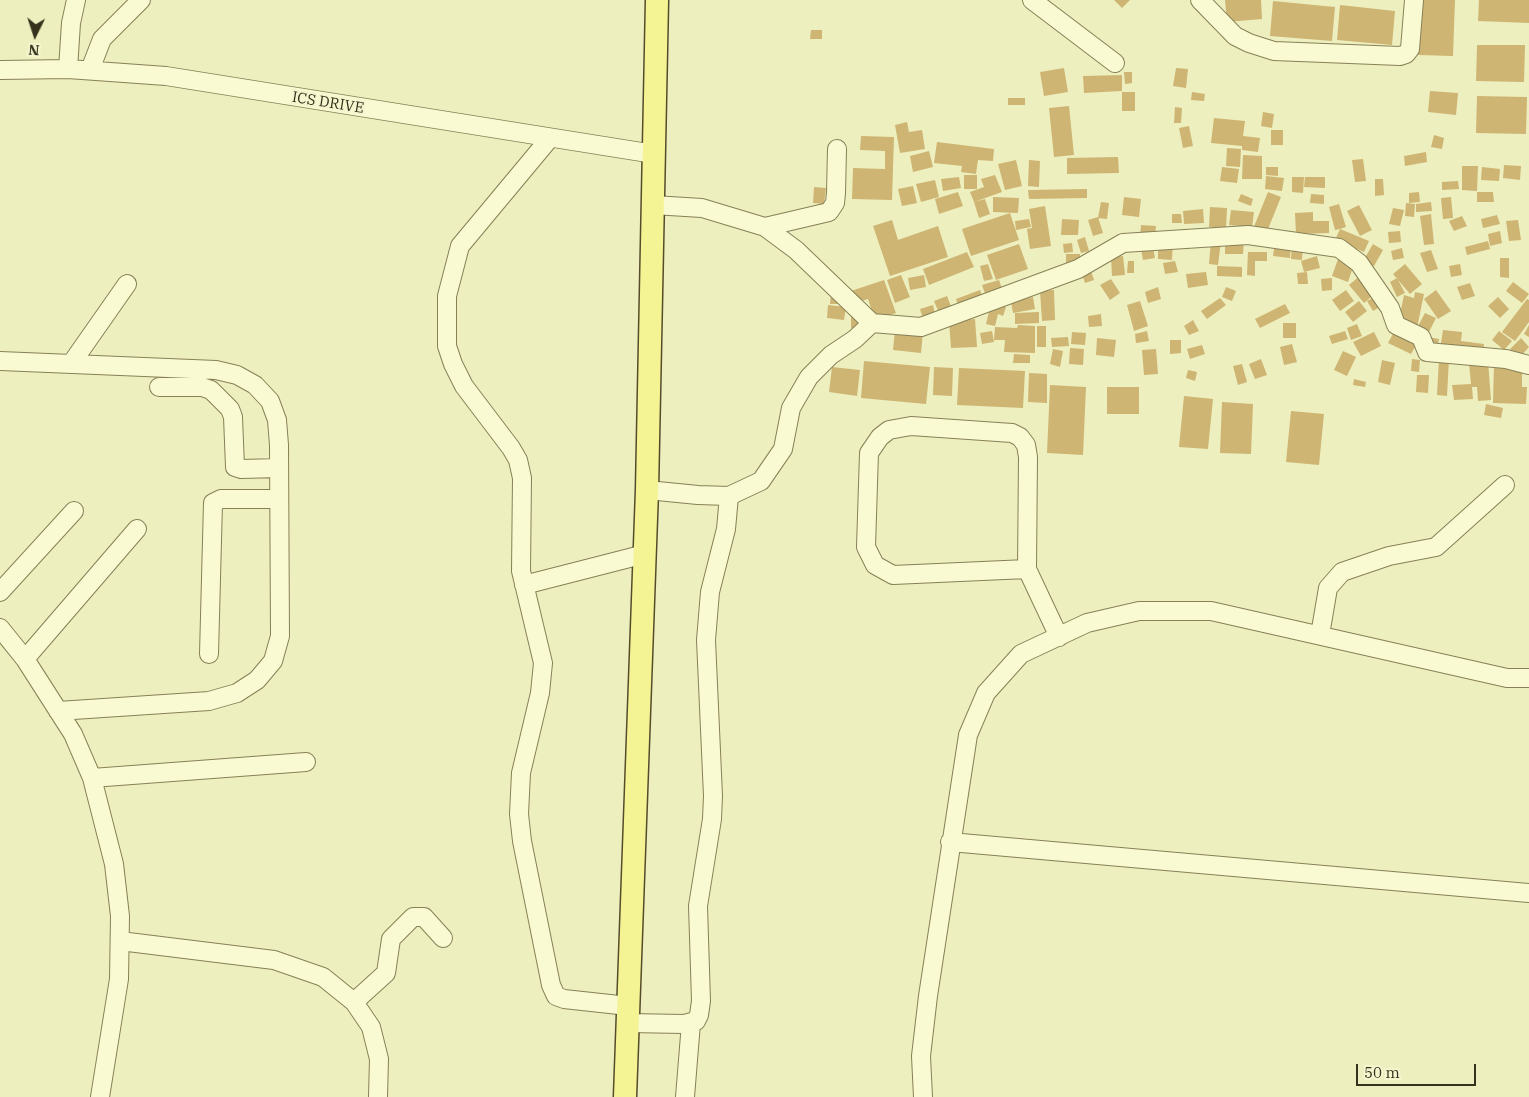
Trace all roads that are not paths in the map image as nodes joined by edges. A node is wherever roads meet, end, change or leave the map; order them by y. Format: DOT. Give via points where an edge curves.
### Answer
graph roads {
  1 [pos="76,0"];
  2 [pos="141,0"];
  3 [pos="657,0"];
  4 [pos="1032,0"];
  5 [pos="1200,0"];
  6 [pos="1414,0"];
  7 [pos="1115,62"];
  8 [pos="68,69"];
  9 [pos="0,70"];
  10 [pos="90,70"];
  11 [pos="550,138"];
  12 [pos="837,149"];
  13 [pos="654,154"];
  14 [pos="653,205"];
  15 [pos="765,227"];
  16 [pos="127,284"];
  17 [pos="872,323"];
  18 [pos="0,361"];
  19 [pos="71,364"];
  20 [pos="1529,365"];
  21 [pos="159,387"];
  22 [pos="280,468"];
  23 [pos="1504,484"];
  24 [pos="647,490"];
  25 [pos="729,496"];
  26 [pos="279,499"];
  27 [pos="74,511"];
  28 [pos="137,529"];
  29 [pos="645,554"];
  30 [pos="1027,569"];
  31 [pos="524,585"];
  32 [pos="0,592"];
  33 [pos="0,628"];
  34 [pos="1320,635"];
  35 [pos="1058,636"];
  36 [pos="209,654"];
  37 [pos="25,659"];
  38 [pos="1529,678"];
  39 [pos="58,711"];
  40 [pos="306,762"];
  41 [pos="92,778"];
  42 [pos="950,842"];
  43 [pos="1529,893"];
  44 [pos="444,938"];
  45 [pos="120,941"];
  46 [pos="354,1002"];
  47 [pos="628,1014"];
  48 [pos="691,1023"];
  49 [pos="100,1097"];
  50 [pos="378,1097"];
  51 [pos="625,1097"];
  52 [pos="685,1097"];
  53 [pos="923,1097"];
  1 -- 8 [label="street" via="70,23"];
  2 -- 10 [label="street" via="102,39"];
  3 -- 13 [label="main road"];
  4 -- 7 [label="street"];
  5 -- 6 [label="street" via="1235,36 1274,51 1400,56 1410,49"];
  8 -- 9 [label="street, ICS DRIVE"];
  8 -- 10 [label="street, ICS DRIVE"];
  10 -- 11 [label="street, ICS DRIVE" via="166,76"];
  11 -- 13 [label="street, ICS DRIVE"];
  11 -- 31 [label="street" via="460,246 447,296 448,346 452,364 464,386 518,460 522,478 520,552"];
  12 -- 15 [label="street" via="835,203 829,212"];
  13 -- 14 [label="main road"];
  14 -- 15 [label="street" via="702,208"];
  14 -- 24 [label="main road"];
  15 -- 17 [label="street" via="796,250"];
  16 -- 19 [label="street"];
  17 -- 20 [label="street" via="921,327 1078,269 1124,243 1248,235 1339,248 1359,262 1390,308 1396,325 1421,337 1426,352 1506,359"];
  17 -- 25 [label="street" via="830,355 809,377 791,408 783,449 761,480"];
  18 -- 19 [label="street"];
  19 -- 22 [label="street" via="216,370 237,375 256,385 270,401 277,420"];
  21 -- 22 [label="street" via="211,390 230,409 233,417 235,467"];
  22 -- 26 [label="street"];
  23 -- 34 [label="street" via="1436,547 1389,556 1342,572 1328,588"];
  24 -- 25 [label="street"];
  24 -- 29 [label="main road"];
  25 -- 48 [label="street" via="726,529 708,608 706,640 713,796 698,906 701,1008 696,1021"];
  26 -- 36 [label="street" via="221,499 213,503"];
  26 -- 39 [label="street" via="280,636 273,661 257,680 237,693 209,701"];
  27 -- 32 [label="street"];
  28 -- 37 [label="street"];
  29 -- 31 [label="street"];
  29 -- 47 [label="main road"];
  30 -- 30 [label="street" via="893,575 875,565 866,548 869,452 880,437 889,430 912,426 1012,433 1020,437 1028,457"];
  30 -- 35 [label="street"];
  31 -- 47 [label="street" via="542,663 540,693 521,773 519,814 551,985 556,996"];
  33 -- 37 [label="street"];
  34 -- 35 [label="street" via="1211,611 1139,611 1087,623"];
  34 -- 38 [label="street" via="1507,678"];
  35 -- 42 [label="street" via="1022,654 986,693 968,735"];
  37 -- 39 [label="street"];
  39 -- 41 [label="street" via="73,734"];
  40 -- 41 [label="street"];
  41 -- 45 [label="street" via="114,864"];
  42 -- 43 [label="street"];
  42 -- 53 [label="street" via="921,1056"];
  44 -- 46 [label="street" via="424,917 413,917 391,939 386,973"];
  45 -- 46 [label="street" via="274,960 323,977"];
  45 -- 49 [label="street" via="119,979"];
  46 -- 50 [label="street" via="371,1027 379,1059"];
  47 -- 48 [label="street"];
  47 -- 51 [label="main road"];
  48 -- 52 [label="street"];
}
